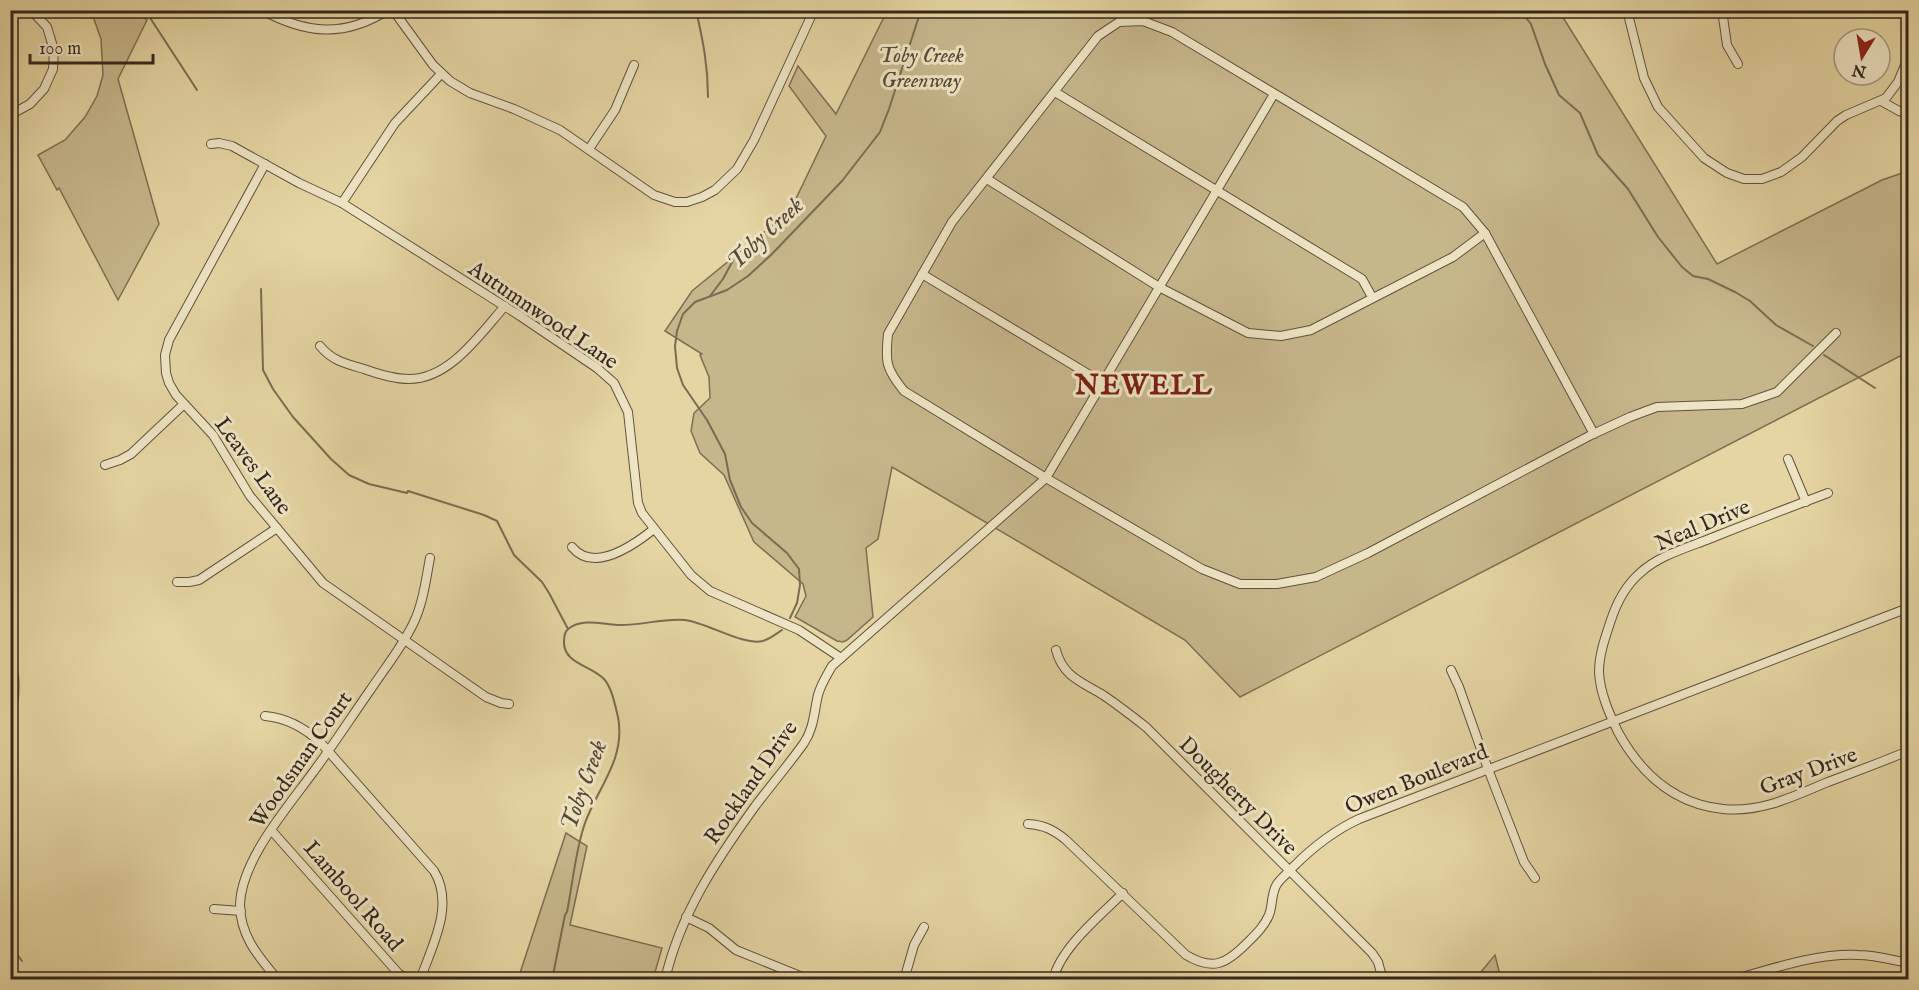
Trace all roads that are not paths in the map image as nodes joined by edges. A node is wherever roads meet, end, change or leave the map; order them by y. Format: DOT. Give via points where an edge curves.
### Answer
graph roads {
  1 [pos="31,10"];
  2 [pos="262,10"];
  3 [pos="388,10"];
  4 [pos="393,10"];
  5 [pos="814,10"];
  6 [pos="1682,10"];
  7 [pos="1722,10"];
  8 [pos="1627,11"];
  9 [pos="1908,58"];
  10 [pos="1738,64"];
  11 [pos="634,65"];
  12 [pos="441,74"];
  13 [pos="1055,92"];
  14 [pos="1274,94"];
  15 [pos="1881,101"];
  16 [pos="1908,112"];
  17 [pos="10,116"];
  18 [pos="211,144"];
  19 [pos="589,149"];
  20 [pos="265,164"];
  21 [pos="987,179"];
  22 [pos="1217,190"];
  23 [pos="342,203"];
  24 [pos="1485,233"];
  25 [pos="922,274"];
  26 [pos="1159,287"];
  27 [pos="1372,297"];
  28 [pos="505,306"];
  29 [pos="1836,333"];
  30 [pos="320,346"];
  31 [pos="1103,383"];
  32 [pos="184,404"];
  33 [pos="1594,434"];
  34 [pos="1788,459"];
  35 [pos="105,465"];
  36 [pos="1046,478"];
  37 [pos="1828,494"];
  38 [pos="1806,502"];
  39 [pos="277,528"];
  40 [pos="654,529"];
  41 [pos="572,547"];
  42 [pos="430,558"];
  43 [pos="177,582"];
  44 [pos="1908,608"];
  45 [pos="404,640"];
  46 [pos="1056,651"];
  47 [pos="841,658"];
  48 [pos="1451,670"];
  49 [pos="510,704"];
  50 [pos="265,716"];
  51 [pos="1612,721"];
  52 [pos="329,751"];
  53 [pos="1908,751"];
  54 [pos="1488,769"];
  55 [pos="1028,824"];
  56 [pos="272,831"];
  57 [pos="1290,870"];
  58 [pos="1535,878"];
  59 [pos="1123,893"];
  60 [pos="214,909"];
  61 [pos="241,911"];
  62 [pos="687,917"];
  63 [pos="924,927"];
  64 [pos="1908,963"];
  65 [pos="278,980"];
  66 [pos="410,980"];
  67 [pos="420,980"];
  68 [pos="665,980"];
  69 [pos="810,980"];
  70 [pos="904,980"];
  71 [pos="1053,980"];
  72 [pos="1383,980"];
  73 [pos="1731,980"];
  1 -- 17 [label="street" via="47,27 54,50 53,69 30,104"];
  2 -- 3 [label="street" via="290,24 334,30 362,24"];
  4 -- 12 [label="street"];
  5 -- 19 [label="street" via="749,150 737,169 715,189 687,202 664,199"];
  6 -- 8 [label="street"];
  7 -- 10 [label="street" via="1727,45"];
  8 -- 15 [label="street" via="1644,78 1658,106 1704,158 1733,176 1762,179 1781,172 1802,157 1837,121"];
  9 -- 15 [label="street" via="1892,91"];
  11 -- 19 [label="street" via="615,110"];
  12 -- 19 [label="street" via="470,93 553,126"];
  12 -- 23 [label="street" via="395,123"];
  13 -- 14 [label="street" via="1098,36 1119,22 1143,21 1172,33"];
  13 -- 21 [label="street"];
  13 -- 22 [label="street"];
  14 -- 22 [label="street, Rockland Drive"];
  14 -- 24 [label="street" via="1463,207"];
  15 -- 16 [label="street"];
  18 -- 20 [label="street, Autumnwood Lane" via="228,144"];
  20 -- 23 [label="street, Autumnwood Lane"];
  20 -- 32 [label="street, Leaves Lane" via="169,340 166,373"];
  21 -- 25 [label="street" via="952,222"];
  21 -- 26 [label="street"];
  22 -- 26 [label="street, Rockland Drive"];
  22 -- 27 [label="street" via="1362,279"];
  23 -- 28 [label="street, Autumnwood Lane"];
  24 -- 27 [label="street" via="1453,257"];
  24 -- 33 [label="street"];
  25 -- 31 [label="street"];
  25 -- 36 [label="street" via="888,333 889,372 904,391"];
  26 -- 27 [label="street" via="1248,333 1281,336 1311,330"];
  26 -- 31 [label="street, Rockland Drive"];
  28 -- 30 [label="street" via="458,358 429,376 416,379 397,378 337,360"];
  28 -- 40 [label="street, Autumnwood Lane" via="597,368 614,384 628,412 638,503"];
  29 -- 33 [label="street" via="1777,392 1742,404 1657,407"];
  31 -- 36 [label="street, Rockland Drive"];
  32 -- 35 [label="street" via="131,454"];
  32 -- 39 [label="street, Leaves Lane" via="213,435 243,486"];
  33 -- 36 [label="street" via="1368,553 1316,577 1277,584 1240,584 1202,569"];
  34 -- 38 [label="street"];
  36 -- 47 [label="street, Rockland Drive"];
  37 -- 38 [label="street, Neal Drive"];
  38 -- 51 [label="street, Neal Drive" via="1673,553 1642,571 1627,586 1610,622 1599,669 1600,686"];
  39 -- 43 [label="street" via="199,580"];
  39 -- 45 [label="street, Leaves Lane" via="323,583"];
  40 -- 41 [label="street" via="612,555 586,557"];
  40 -- 47 [label="street, Autumnwood Lane" via="691,575 710,591 799,630"];
  42 -- 45 [label="street, Woodsman Court" via="418,612"];
  44 -- 51 [label="street, Owen Boulevard"];
  45 -- 49 [label="street, Leaves Lane" via="492,701"];
  45 -- 52 [label="street, Woodsman Court"];
  46 -- 57 [label="street, Dougherty Drive" via="1068,673 1146,727"];
  47 -- 62 [label="street, Rockland Drive" via="823,681 814,722 805,741 715,864"];
  48 -- 54 [label="street"];
  50 -- 52 [label="street" via="299,726"];
  51 -- 53 [label="street, Gray Drive" via="1653,779 1688,801 1724,809 1772,804"];
  51 -- 54 [label="street, Owen Boulevard"];
  52 -- 56 [label="street, Woodsman Court"];
  52 -- 67 [label="street" via="440,881 443,913"];
  54 -- 57 [label="street, Owen Boulevard" via="1341,827"];
  54 -- 58 [label="street" via="1524,862"];
  55 -- 59 [label="street, Owen Boulevard" via="1052,829"];
  56 -- 61 [label="street, Woodsman Court" via="245,877"];
  56 -- 66 [label="street, Lambool Road" via="399,974"];
  57 -- 59 [label="street, Owen Boulevard" via="1274,889 1270,911 1259,931 1232,958 1217,964 1186,955"];
  57 -- 72 [label="street, Dougherty Drive" via="1372,953"];
  59 -- 71 [label="street" via="1064,953"];
  60 -- 61 [label="street"];
  61 -- 65 [label="street, Woodsman Court" via="249,942"];
  62 -- 68 [label="street, Rockland Drive"];
  62 -- 69 [label="street" via="709,928 736,950"];
  63 -- 70 [label="street" via="914,945"];
  64 -- 73 [label="street" via="1840,955"];
}
